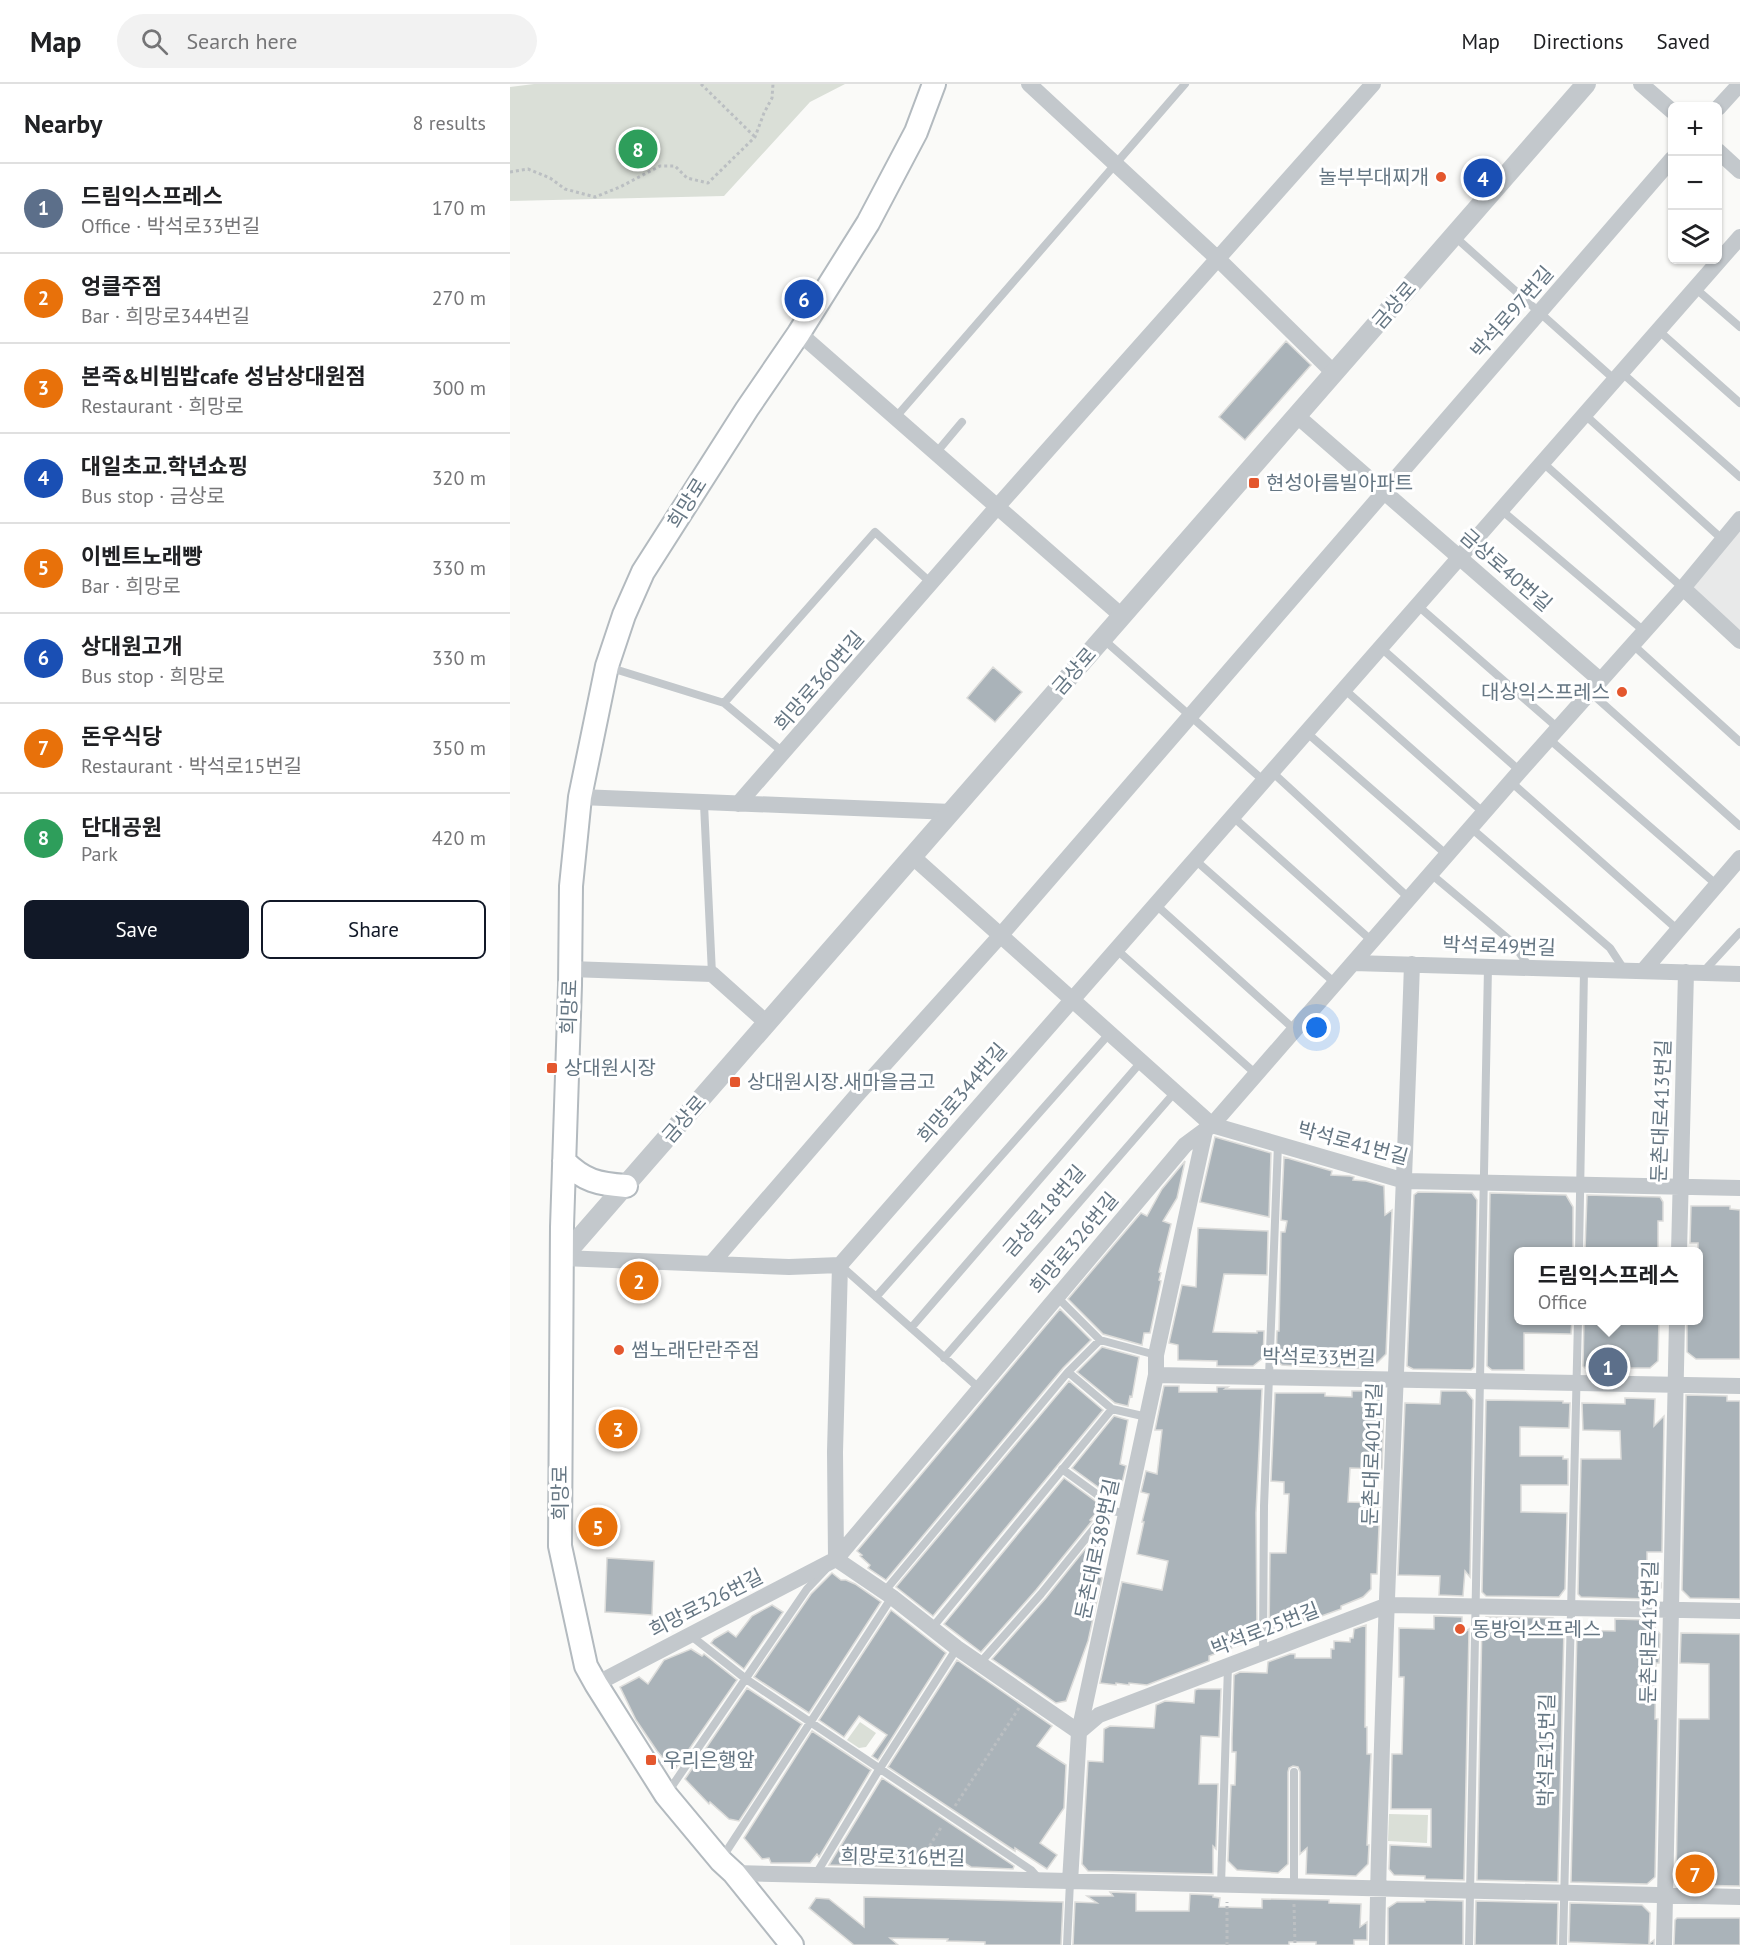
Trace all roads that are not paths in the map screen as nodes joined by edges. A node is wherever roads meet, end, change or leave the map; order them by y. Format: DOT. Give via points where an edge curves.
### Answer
graph roads {
  1 [pos="934,84"];
  2 [pos="1029,84"];
  3 [pos="1185,84"];
  4 [pos="1373,84"];
  5 [pos="1586,84"];
  6 [pos="1641,84"];
  7 [pos="1740,84"];
  8 [pos="1722,104"];
  9 [pos="1668,108"];
  10 [pos="1722,155"];
  11 [pos="1114,164"];
  12 [pos="1668,164"];
  13 [pos="1740,171"];
  14 [pos="1454,236"];
  15 [pos="1737,245"];
  16 [pos="1218,259"];
  17 [pos="1695,288"];
  18 [pos="1540,312"];
  19 [pos="1740,327"];
  20 [pos="1659,331"];
  21 [pos="799,333"];
  22 [pos="1334,373"];
  23 [pos="1617,376"];
  24 [pos="1740,403"];
  25 [pos="1584,414"];
  26 [pos="1296,415"];
  27 [pos="896,417"];
  28 [pos="962,422"];
  29 [pos="936,453"];
  30 [pos="1542,462"];
  31 [pos="1740,477"];
  32 [pos="1384,492"];
  33 [pos="998,507"];
  34 [pos="1500,509"];
  35 [pos="1740,519"];
  36 [pos="1722,539"];
  37 [pos="1459,556"];
  38 [pos="931,583"];
  39 [pos="1683,588"];
  40 [pos="1417,605"];
  41 [pos="1123,617"];
  42 [pos="1644,631"];
  43 [pos="1103,639"];
  44 [pos="1740,641"];
  45 [pos="1632,644"];
  46 [pos="1380,647"];
  47 [pos="608,666"];
  48 [pos="1595,686"];
  49 [pos="1344,689"];
  50 [pos="724,703"];
  51 [pos="1190,715"];
  52 [pos="1306,731"];
  53 [pos="1554,733"];
  54 [pos="1740,742"];
  55 [pos="784,753"];
  56 [pos="1515,776"];
  57 [pos="1268,777"];
  58 [pos="580,797"];
  59 [pos="704,804"];
  60 [pos="738,804"];
  61 [pos="952,812"];
  62 [pos="1484,813"];
  63 [pos="1232,816"];
  64 [pos="1740,826"];
  65 [pos="1471,828"];
  66 [pos="1447,855"];
  67 [pos="913,857"];
  68 [pos="1740,858"];
  69 [pos="1194,860"];
  70 [pos="1431,874"];
  71 [pos="1717,885"];
  72 [pos="1410,898"];
  73 [pos="1155,904"];
  74 [pos="1678,930"];
  75 [pos="1740,932"];
  76 [pos="1000,936"];
  77 [pos="1372,941"];
  78 [pos="1117,950"];
  79 [pos="1353,963"];
  80 [pos="1412,964"];
  81 [pos="1488,967"];
  82 [pos="1530,968"];
  83 [pos="570,969"];
  84 [pos="1584,970"];
  85 [pos="1625,971"];
  86 [pos="1643,971"];
  87 [pos="1695,972"];
  88 [pos="712,974"];
  89 [pos="1740,974"];
  90 [pos="1335,983"];
  91 [pos="1071,1000"];
  92 [pos="768,1024"];
  93 [pos="1295,1030"];
  94 [pos="1109,1034"];
  95 [pos="1141,1062"];
  96 [pos="1256,1074"];
  97 [pos="1175,1092"];
  98 [pos="1208,1128"];
  99 [pos="1278,1144"];
  100 [pos="564,1161"];
  101 [pos="1405,1181"];
  102 [pos="1485,1183"];
  103 [pos="1580,1185"];
  104 [pos="626,1186"];
  105 [pos="1680,1186"];
  106 [pos="1740,1188"];
  107 [pos="1579,1247"];
  108 [pos="1678,1247"];
  109 [pos="562,1258"];
  110 [pos="711,1264"];
  111 [pos="840,1265"];
  112 [pos="1057,1296"];
  113 [pos="876,1297"];
  114 [pos="1578,1325"];
  115 [pos="1677,1325"];
  116 [pos="911,1328"];
  117 [pos="1100,1340"];
  118 [pos="1156,1355"];
  119 [pos="944,1358"];
  120 [pos="1068,1372"];
  121 [pos="1156,1375"];
  122 [pos="1270,1377"];
  123 [pos="1396,1379"];
  124 [pos="1481,1381"];
  125 [pos="1576,1383"];
  126 [pos="1675,1385"];
  127 [pos="1740,1386"];
  128 [pos="979,1388"];
  129 [pos="1112,1409"];
  130 [pos="1148,1417"];
  131 [pos="1062,1469"];
  132 [pos="1109,1510"];
  133 [pos="1127,1514"];
  134 [pos="836,1559"];
  135 [pos="888,1594"];
  136 [pos="1388,1605"];
  137 [pos="1476,1606"];
  138 [pos="1569,1608"];
  139 [pos="1670,1610"];
  140 [pos="1740,1611"];
  141 [pos="934,1630"];
  142 [pos="690,1635"];
  143 [pos="957,1648"];
  144 [pos="1263,1652"];
  145 [pos="980,1663"];
  146 [pos="1228,1666"];
  147 [pos="746,1679"];
  148 [pos="596,1684"];
  149 [pos="810,1723"];
  150 [pos="1079,1732"];
  151 [pos="880,1768"];
  152 [pos="1294,1772"];
  153 [pos="666,1796"];
  154 [pos="728,1867"];
  155 [pos="815,1876"];
  156 [pos="1041,1882"];
  157 [pos="1070,1882"];
  158 [pos="1224,1886"];
  159 [pos="1294,1887"];
  160 [pos="1378,1889"];
  161 [pos="1470,1891"];
  162 [pos="1564,1893"];
  163 [pos="1664,1896"];
  164 [pos="1740,1897"];
  165 [pos="792,1945"];
  166 [pos="1067,1945"];
  167 [pos="1377,1945"];
  168 [pos="1469,1945"];
  169 [pos="1563,1945"];
  170 [pos="1664,1945"];
  1 -- 21 [label="main road, 희망로" via="916,132 868,223"];
  2 -- 11 [label="street"];
  3 -- 11 [label="lane"];
  4 -- 16 [label="street, 희망로360번길"];
  5 -- 14 [label="street, 금상로"];
  6 -- 9 [label="street"];
  7 -- 8 [label="street"];
  10 -- 13 [label="street"];
  11 -- 16 [label="street"];
  11 -- 27 [label="lane"];
  12 -- 18 [label="street, 박석로97번길"];
  14 -- 18 [label="lane"];
  14 -- 22 [label="street, 금상로"];
  15 -- 17 [label="street, 희망로344번길"];
  16 -- 22 [label="street"];
  16 -- 33 [label="street, 희망로360번길"];
  17 -- 19 [label="lane"];
  17 -- 20 [label="street, 희망로344번길"];
  18 -- 23 [label="lane"];
  18 -- 32 [label="street, 박석로97번길"];
  20 -- 23 [label="street, 희망로344번길"];
  20 -- 24 [label="lane"];
  21 -- 27 [label="street"];
  21 -- 47 [label="main road, 희망로" via="643,572"];
  22 -- 26 [label="street, 금상로"];
  23 -- 25 [label="street, 희망로344번길"];
  23 -- 31 [label="lane"];
  25 -- 30 [label="street, 희망로344번길"];
  25 -- 36 [label="lane"];
  26 -- 32 [label="street, 금상로40번길"];
  26 -- 41 [label="street, 금상로"];
  27 -- 29 [label="street"];
  28 -- 29 [label="lane"];
  29 -- 33 [label="street"];
  30 -- 34 [label="street, 희망로344번길"];
  30 -- 39 [label="lane"];
  32 -- 37 [label="street, 금상로40번길"];
  32 -- 51 [label="street"];
  33 -- 38 [label="street, 희망로360번길"];
  33 -- 41 [label="street"];
  34 -- 37 [label="street, 희망로344번길"];
  34 -- 42 [label="lane"];
  35 -- 36 [label="street, 희망로326번길"];
  36 -- 39 [label="street, 희망로326번길"];
  37 -- 40 [label="street, 희망로344번길"];
  37 -- 48 [label="street, 금상로40번길"];
  38 -- 50 [label="lane" via="875,532"];
  38 -- 55 [label="street, 희망로360번길"];
  39 -- 42 [label="street, 희망로326번길"];
  39 -- 44 [label="street"];
  40 -- 46 [label="street, 희망로344번길"];
  40 -- 53 [label="lane"];
  41 -- 43 [label="street, 금상로"];
  42 -- 45 [label="street, 희망로326번길"];
  43 -- 51 [label="lane"];
  43 -- 61 [label="street, 금상로"];
  45 -- 48 [label="street, 희망로326번길"];
  45 -- 54 [label="lane"];
  46 -- 49 [label="street, 희망로344번길"];
  46 -- 56 [label="lane"];
  47 -- 50 [label="lane"];
  47 -- 58 [label="main road, 희망로"];
  48 -- 53 [label="street, 희망로326번길"];
  48 -- 64 [label="lane"];
  49 -- 52 [label="street, 희망로344번길"];
  49 -- 62 [label="lane"];
  50 -- 55 [label="lane"];
  51 -- 57 [label="lane"];
  51 -- 76 [label="street"];
  52 -- 57 [label="street, 희망로344번길"];
  52 -- 66 [label="lane"];
  53 -- 56 [label="street, 희망로326번길"];
  53 -- 71 [label="lane"];
  55 -- 60 [label="street, 희망로360번길"];
  56 -- 62 [label="street, 희망로326번길"];
  56 -- 74 [label="lane"];
  57 -- 63 [label="street, 희망로344번길"];
  57 -- 72 [label="lane"];
  58 -- 59 [label="street"];
  58 -- 83 [label="main road, 희망로" via="571,886"];
  59 -- 60 [label="street"];
  59 -- 88 [label="lane"];
  60 -- 61 [label="street"];
  61 -- 67 [label="street, 금상로"];
  62 -- 65 [label="street, 희망로326번길"];
  63 -- 69 [label="street, 희망로344번길"];
  63 -- 77 [label="lane"];
  65 -- 66 [label="street, 희망로326번길"];
  65 -- 85 [label="lane" via="1610,948"];
  66 -- 70 [label="street, 희망로326번길"];
  67 -- 76 [label="street"];
  67 -- 92 [label="street, 금상로"];
  68 -- 71 [label="street"];
  69 -- 73 [label="street, 희망로344번길"];
  69 -- 90 [label="lane"];
  70 -- 72 [label="street, 희망로326번길"];
  70 -- 82 [label="lane" via="1512,942"];
  71 -- 74 [label="street"];
  72 -- 77 [label="street, 희망로326번길"];
  73 -- 78 [label="street, 희망로344번길"];
  73 -- 93 [label="lane"];
  74 -- 86 [label="street"];
  75 -- 87 [label="lane"];
  76 -- 91 [label="street"];
  76 -- 110 [label="street"];
  77 -- 79 [label="street, 희망로326번길"];
  78 -- 91 [label="street, 희망로344번길"];
  78 -- 96 [label="lane"];
  79 -- 80 [label="street, 박석로49번길"];
  79 -- 90 [label="street, 희망로326번길"];
  80 -- 81 [label="street, 박석로49번길"];
  80 -- 101 [label="street, 둔촌대로401번길"];
  81 -- 82 [label="street, 박석로49번길"];
  81 -- 102 [label="lane"];
  82 -- 84 [label="street, 박석로49번길"];
  83 -- 88 [label="street, 희망로"];
  83 -- 100 [label="main road, 희망로"];
  84 -- 85 [label="street, 박석로49번길"];
  84 -- 103 [label="lane"];
  85 -- 86 [label="street, 박석로49번길"];
  86 -- 87 [label="street, 박석로49번길"];
  87 -- 89 [label="street, 박석로49번길"];
  87 -- 105 [label="street, 둔촌대로413번길"];
  88 -- 92 [label="street"];
  90 -- 93 [label="street, 희망로326번길"];
  91 -- 94 [label="street"];
  91 -- 111 [label="street, 희망로344번길"];
  92 -- 104 [label="street, 금상로"];
  93 -- 96 [label="street, 희망로326번길"];
  94 -- 95 [label="street"];
  94 -- 113 [label="lane"];
  95 -- 97 [label="street"];
  95 -- 116 [label="lane, 금상로18번길"];
  96 -- 98 [label="street, 희망로326번길"];
  97 -- 98 [label="street"];
  97 -- 119 [label="lane, 금상로18번길"];
  98 -- 99 [label="street, 박석로41번길"];
  98 -- 112 [label="street, 희망로326번길" via="1185,1145"];
  98 -- 118 [label="street, 둔촌대로389번길"];
  99 -- 101 [label="street, 박석로41번길"];
  99 -- 122 [label="lane"];
  100 -- 104 [label="main road" via="587,1179"];
  100 -- 109 [label="main road, 희망로"];
  101 -- 102 [label="street, 박석로41번길"];
  101 -- 123 [label="street, 둔촌대로401번길"];
  102 -- 103 [label="street, 박석로41번길"];
  102 -- 124 [label="lane"];
  103 -- 105 [label="street, 박석로41번길"];
  103 -- 107 [label="lane"];
  104 -- 109 [label="street, 금상로"];
  105 -- 106 [label="street, 박석로41번길"];
  105 -- 108 [label="street, 둔촌대로413번길"];
  109 -- 110 [label="street"];
  109 -- 148 [label="main road, 희망로" via="560,1546 586,1666"];
  110 -- 111 [label="street"];
  111 -- 113 [label="lane"];
  111 -- 134 [label="street"];
  112 -- 117 [label="lane"];
  112 -- 128 [label="street, 희망로326번길"];
  113 -- 116 [label="lane"];
  114 -- 125 [label="lane"];
  115 -- 126 [label="street, 둔촌대로413번길"];
  116 -- 119 [label="lane"];
  117 -- 118 [label="lane"];
  117 -- 120 [label="lane"];
  118 -- 121 [label="street, 둔촌대로389번길"];
  119 -- 128 [label="lane"];
  120 -- 129 [label="lane"];
  120 -- 135 [label="lane"];
  121 -- 122 [label="street, 박석로33번길"];
  121 -- 130 [label="street, 둔촌대로389번길"];
  122 -- 123 [label="street, 박석로33번길"];
  122 -- 144 [label="lane"];
  123 -- 124 [label="street, 박석로33번길"];
  123 -- 136 [label="street, 둔촌대로401번길"];
  124 -- 125 [label="street, 박석로33번길"];
  124 -- 137 [label="lane"];
  125 -- 126 [label="street, 박석로33번길"];
  125 -- 138 [label="lane"];
  126 -- 127 [label="street, 박석로33번길"];
  126 -- 139 [label="street, 둔촌대로413번길"];
  128 -- 134 [label="street, 희망로326번길"];
  129 -- 130 [label="lane"];
  129 -- 131 [label="lane"];
  130 -- 133 [label="street, 둔촌대로389번길"];
  131 -- 132 [label="lane" via="1106,1501"];
  131 -- 141 [label="lane"];
  132 -- 133 [label="lane"];
  132 -- 145 [label="lane"];
  133 -- 150 [label="street, 둔촌대로389번길"];
  134 -- 135 [label="street"];
  134 -- 142 [label="street, 희망로326번길"];
  134 -- 147 [label="lane" via="807,1589"];
  135 -- 141 [label="street"];
  135 -- 149 [label="lane"];
  136 -- 137 [label="street, 박석로25번길"];
  136 -- 144 [label="street, 박석로25번길"];
  136 -- 160 [label="street, 둔촌대로401번길"];
  137 -- 138 [label="street, 박석로25번길"];
  137 -- 161 [label="lane"];
  138 -- 139 [label="street, 박석로25번길"];
  138 -- 162 [label="lane, 박석로15번길"];
  139 -- 140 [label="street, 박석로25번길"];
  139 -- 163 [label="street, 둔촌대로413번길"];
  141 -- 143 [label="street"];
  142 -- 147 [label="lane"];
  142 -- 148 [label="street, 희망로326번길"];
  143 -- 145 [label="street"];
  143 -- 151 [label="lane"];
  144 -- 146 [label="street, 박석로25번길"];
  145 -- 150 [label="street"];
  146 -- 150 [label="street, 박석로25번길" via="1099,1715"];
  146 -- 158 [label="lane"];
  147 -- 149 [label="lane"];
  147 -- 153 [label="lane"];
  148 -- 153 [label="main road, 희망로"];
  149 -- 151 [label="lane"];
  149 -- 154 [label="lane"];
  150 -- 157 [label="street, 둔촌대로389번길"];
  151 -- 155 [label="lane"];
  151 -- 156 [label="lane" via="1032,1870"];
  152 -- 159 [label="lane"];
  153 -- 154 [label="main road, 희망로"];
  154 -- 155 [label="street, 희망로316번길"];
  154 -- 165 [label="main road, 희망로"];
  155 -- 156 [label="street, 희망로316번길"];
  156 -- 157 [label="street, 희망로316번길"];
  157 -- 158 [label="street"];
  157 -- 166 [label="lane, 둔촌대로389번길"];
  158 -- 159 [label="street"];
  159 -- 160 [label="street"];
  160 -- 161 [label="street"];
  160 -- 167 [label="street, 둔촌대로401번길"];
  161 -- 162 [label="street"];
  161 -- 168 [label="lane"];
  162 -- 163 [label="street"];
  162 -- 169 [label="lane, 박석로15번길"];
  163 -- 164 [label="street"];
  163 -- 170 [label="street, 둔촌대로413번길"];
}
